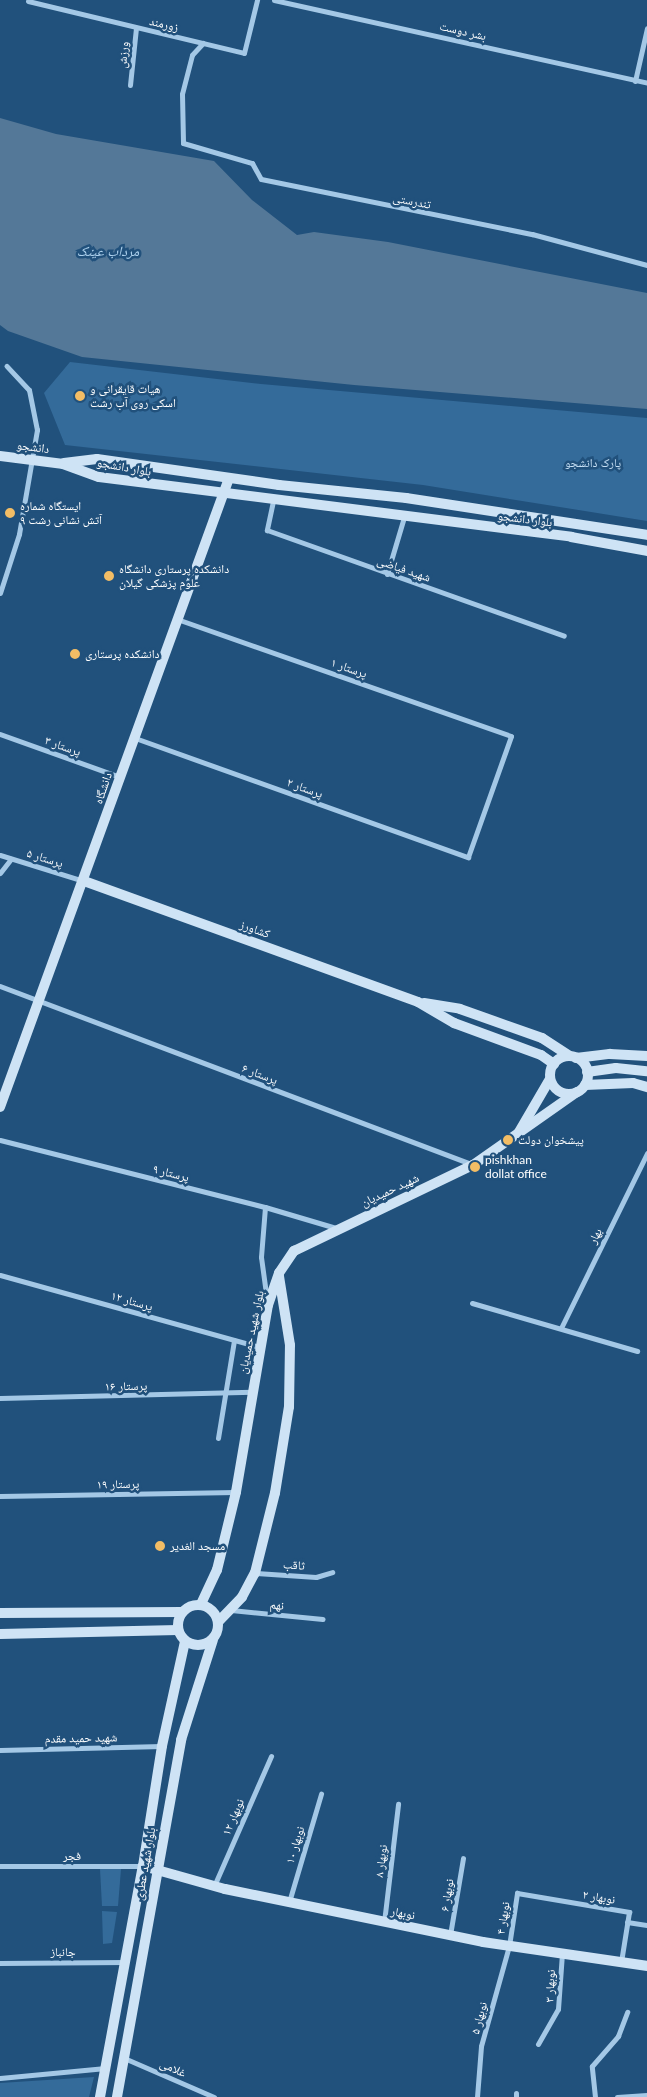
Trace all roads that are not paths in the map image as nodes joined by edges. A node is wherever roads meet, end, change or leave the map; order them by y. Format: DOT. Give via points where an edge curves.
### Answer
graph roads {
  1 [pos="28,0"];
  2 [pos="257,0"];
  3 [pos="274,0"];
  4 [pos="136,28"];
  5 [pos="647,28"];
  6 [pos="202,43"];
  7 [pos="635,80"];
  8 [pos="647,83"];
  9 [pos="130,85"];
  10 [pos="647,266"];
  11 [pos="7,366"];
  12 [pos="0,456"];
  13 [pos="33,460"];
  14 [pos="63,464"];
  15 [pos="229,478"];
  16 [pos="223,494"];
  17 [pos="406,498"];
  18 [pos="273,501"];
  19 [pos="404,517"];
  20 [pos="556,519"];
  21 [pos="553,535"];
  22 [pos="647,535"];
  23 [pos="647,551"];
  24 [pos="387,574"];
  25 [pos="0,593"];
  26 [pos="180,620"];
  27 [pos="564,636"];
  28 [pos="0,734"];
  29 [pos="135,738"];
  30 [pos="120,777"];
  31 [pos="0,855"];
  32 [pos="468,857"];
  33 [pos="11,859"];
  34 [pos="0,872"];
  35 [pos="84,881"];
  36 [pos="0,986"];
  37 [pos="39,1000"];
  38 [pos="418,1002"];
  39 [pos="647,1056"];
  40 [pos="573,1057"];
  41 [pos="554,1064"];
  42 [pos="647,1071"];
  43 [pos="587,1072"];
  44 [pos="550,1079"];
  45 [pos="585,1085"];
  46 [pos="647,1087"];
  47 [pos="577,1092"];
  48 [pos="1,1102"];
  49 [pos="518,1135"];
  50 [pos="0,1140"];
  51 [pos="647,1153"];
  52 [pos="473,1165"];
  53 [pos="265,1207"];
  54 [pos="336,1228"];
  55 [pos="279,1272"];
  56 [pos="0,1275"];
  57 [pos="472,1303"];
  58 [pos="268,1305"];
  59 [pos="561,1328"];
  60 [pos="234,1340"];
  61 [pos="259,1347"];
  62 [pos="636,1352"];
  63 [pos="252,1392"];
  64 [pos="225,1395"];
  65 [pos="0,1398"];
  66 [pos="218,1438"];
  67 [pos="236,1492"];
  68 [pos="0,1496"];
  69 [pos="332,1572"];
  70 [pos="255,1573"];
  71 [pos="201,1604"];
  72 [pos="230,1610"];
  73 [pos="182,1612"];
  74 [pos="0,1614"];
  75 [pos="323,1619"];
  76 [pos="219,1621"];
  77 [pos="178,1630"];
  78 [pos="0,1634"];
  79 [pos="213,1640"];
  80 [pos="185,1641"];
  81 [pos="162,1746"];
  82 [pos="0,1750"];
  83 [pos="271,1756"];
  84 [pos="322,1794"];
  85 [pos="398,1804"];
  86 [pos="463,1858"];
  87 [pos="0,1866"];
  88 [pos="143,1866"];
  89 [pos="157,1868"];
  90 [pos="214,1886"];
  91 [pos="517,1893"];
  92 [pos="288,1902"];
  93 [pos="384,1922"];
  94 [pos="628,1922"];
  95 [pos="647,1926"];
  96 [pos="450,1935"];
  97 [pos="508,1946"];
  98 [pos="562,1953"];
  99 [pos="126,1962"];
  100 [pos="621,1962"];
  101 [pos="0,1963"];
  102 [pos="647,1966"];
  103 [pos="627,2012"];
  104 [pos="538,2044"];
  105 [pos="124,2058"];
  106 [pos="106,2068"];
  107 [pos="0,2078"];
  108 [pos="647,2095"];
  109 [pos="100,2097"];
  110 [pos="117,2097"];
  111 [pos="214,2097"];
  112 [pos="477,2097"];
  113 [pos="595,2097"];
  114 [pos="617,2097"];
  1 -- 4 [label="street, زورمند"];
  2 -- 6 [label="street, زورمند" via="244,53"];
  3 -- 7 [label="street, بشر دوست"];
  4 -- 6 [label="street, زورمند"];
  4 -- 9 [label="street, ورزش"];
  5 -- 7 [label="street"];
  6 -- 10 [label="street, تندرستی" via="192,55 182,94 183,144 252,163 261,179 532,234"];
  7 -- 8 [label="street, بشر دوست"];
  11 -- 13 [label="street" via="28,390 34,408 37,430"];
  12 -- 13 [label="street, دانشجو"];
  13 -- 14 [label="street, دانشجو"];
  13 -- 25 [label="street" via="19,534"];
  14 -- 15 [label="street, بلوار دانشجو" via="94,458"];
  14 -- 16 [label="street, بلوار دانشجو" via="99,477"];
  15 -- 16 [label="street, دانشگاه"];
  15 -- 17 [label="street, بلوار دانشجو"];
  16 -- 18 [label="street, بلوار دانشجو"];
  16 -- 26 [label="street, دانشگاه"];
  17 -- 19 [label="street"];
  17 -- 20 [label="street, بلوار دانشجو"];
  18 -- 19 [label="street, بلوار دانشجو"];
  18 -- 24 [label="street, شهید فیاضی" via="267,530"];
  19 -- 21 [label="street, بلوار دانشجو"];
  19 -- 24 [label="street"];
  20 -- 21 [label="street"];
  20 -- 22 [label="street, بلوار دانشجو"];
  21 -- 23 [label="street, بلوار دانشجو"];
  24 -- 27 [label="street, شهید فیاضی"];
  26 -- 29 [label="street, دانشگاه"];
  26 -- 32 [label="street, پرستار ۱" via="510,736"];
  28 -- 30 [label="street, پرستار ۳"];
  29 -- 30 [label="street, دانشگاه"];
  29 -- 32 [label="street, پرستار ۲"];
  30 -- 35 [label="street, دانشگاه"];
  31 -- 33 [label="street, پرستار ۵"];
  33 -- 34 [label="street"];
  33 -- 35 [label="street, پرستار ۵"];
  35 -- 37 [label="street, دانشگاه"];
  35 -- 38 [label="street, کشاورز"];
  36 -- 37 [label="street, پرستار ۶"];
  37 -- 48 [label="street, دانشگاه"];
  37 -- 52 [label="street, پرستار ۶"];
  38 -- 40 [label="street, کشاورز" via="460,1009 542,1038"];
  38 -- 41 [label="street, کشاورز" via="454,1023 541,1055"];
  39 -- 40 [label="street"];
  40 -- 41 [label="street"];
  40 -- 43 [label="street"];
  41 -- 44 [label="street"];
  42 -- 43 [label="street" via="616,1068"];
  43 -- 45 [label="street"];
  44 -- 47 [label="street" via="560,1092"];
  44 -- 49 [label="street, شهید حمیدیان"];
  45 -- 46 [label="street" via="632,1083"];
  45 -- 47 [label="street"];
  47 -- 49 [label="street, شهید حمیدیان"];
  49 -- 52 [label="street, شهید حمیدیان"];
  50 -- 53 [label="street, پرستار ۹"];
  51 -- 59 [label="street, بهار"];
  52 -- 54 [label="street, شهید حمیدیان"];
  53 -- 54 [label="street, پرستار ۹"];
  53 -- 58 [label="street" via="262,1272"];
  54 -- 55 [label="street, شهید حمیدیان" via="294,1251"];
  55 -- 58 [label="street, بلوار شهید حمیدیان"];
  55 -- 70 [label="street, بلوار شهید حمیدیان" via="290,1346 289,1408 275,1493"];
  56 -- 60 [label="street, پرستار ۱۲"];
  57 -- 59 [label="street"];
  58 -- 61 [label="street, بلوار شهید حمیدیان"];
  59 -- 62 [label="street"];
  60 -- 61 [label="street, پرستار ۱۲"];
  60 -- 64 [label="street"];
  61 -- 63 [label="street, بلوار شهید حمیدیان"];
  63 -- 64 [label="street, پرستار ۱۶"];
  63 -- 67 [label="street, بلوار شهید حمیدیان"];
  64 -- 65 [label="street, پرستار ۱۶"];
  64 -- 66 [label="street"];
  67 -- 68 [label="street, پرستار ۱۹"];
  67 -- 71 [label="street, بلوار شهید حمیدیان" via="217,1570"];
  69 -- 70 [label="street, ثاقب" via="316,1577"];
  70 -- 72 [label="street, بلوار شهید حمیدیان"];
  71 -- 73 [label="street"];
  71 -- 76 [label="street" via="212,1609"];
  72 -- 75 [label="street, نهم"];
  72 -- 76 [label="street, بلوار شهید حمیدیان"];
  73 -- 74 [label="street"];
  73 -- 77 [label="street"];
  76 -- 79 [label="street"];
  77 -- 78 [label="street"];
  77 -- 80 [label="street"];
  79 -- 80 [label="street" via="197,1645"];
  79 -- 89 [label="street, بلوار شهید عطری" via="180,1740"];
  80 -- 81 [label="street, بلوار شهید عطری"];
  81 -- 82 [label="street, شهید حمید مقدم"];
  81 -- 88 [label="street, بلوار شهید عطری"];
  83 -- 90 [label="street, نوبهار ۱۲"];
  84 -- 92 [label="street, نوبهار ۱۰"];
  85 -- 93 [label="street, نوبهار ۸"];
  86 -- 96 [label="street, نوبهار ۶"];
  87 -- 88 [label="street, فجر"];
  88 -- 89 [label="street, نوبهار"];
  88 -- 99 [label="street, بلوار شهید عطری"];
  89 -- 90 [label="street, نوبهار"];
  89 -- 105 [label="street, بلوار شهید عطری"];
  90 -- 92 [label="street, نوبهار"];
  91 -- 94 [label="street, نوبهار ۲" via="629,1912"];
  91 -- 97 [label="street, نوبهار ۴"];
  92 -- 93 [label="street, نوبهار"];
  93 -- 96 [label="street, نوبهار"];
  94 -- 95 [label="street"];
  94 -- 100 [label="street"];
  96 -- 97 [label="street, نوبهار"];
  97 -- 98 [label="street, نوبهار"];
  97 -- 112 [label="street, نوبهار ۵" via="481,2046"];
  98 -- 100 [label="street, نوبهار"];
  98 -- 104 [label="street, نوبهار ۳" via="558,2009"];
  99 -- 101 [label="street, جانباز"];
  99 -- 106 [label="street, بلوار شهید عطری"];
  100 -- 102 [label="street, نوبهار"];
  103 -- 113 [label="street" via="618,2036 592,2066"];
  105 -- 110 [label="street, بلوار شهید عطری"];
  105 -- 111 [label="street, غلامی"];
  106 -- 107 [label="street"];
  106 -- 109 [label="street, بلوار شهید عطری"];
  108 -- 114 [label="street"];
}
